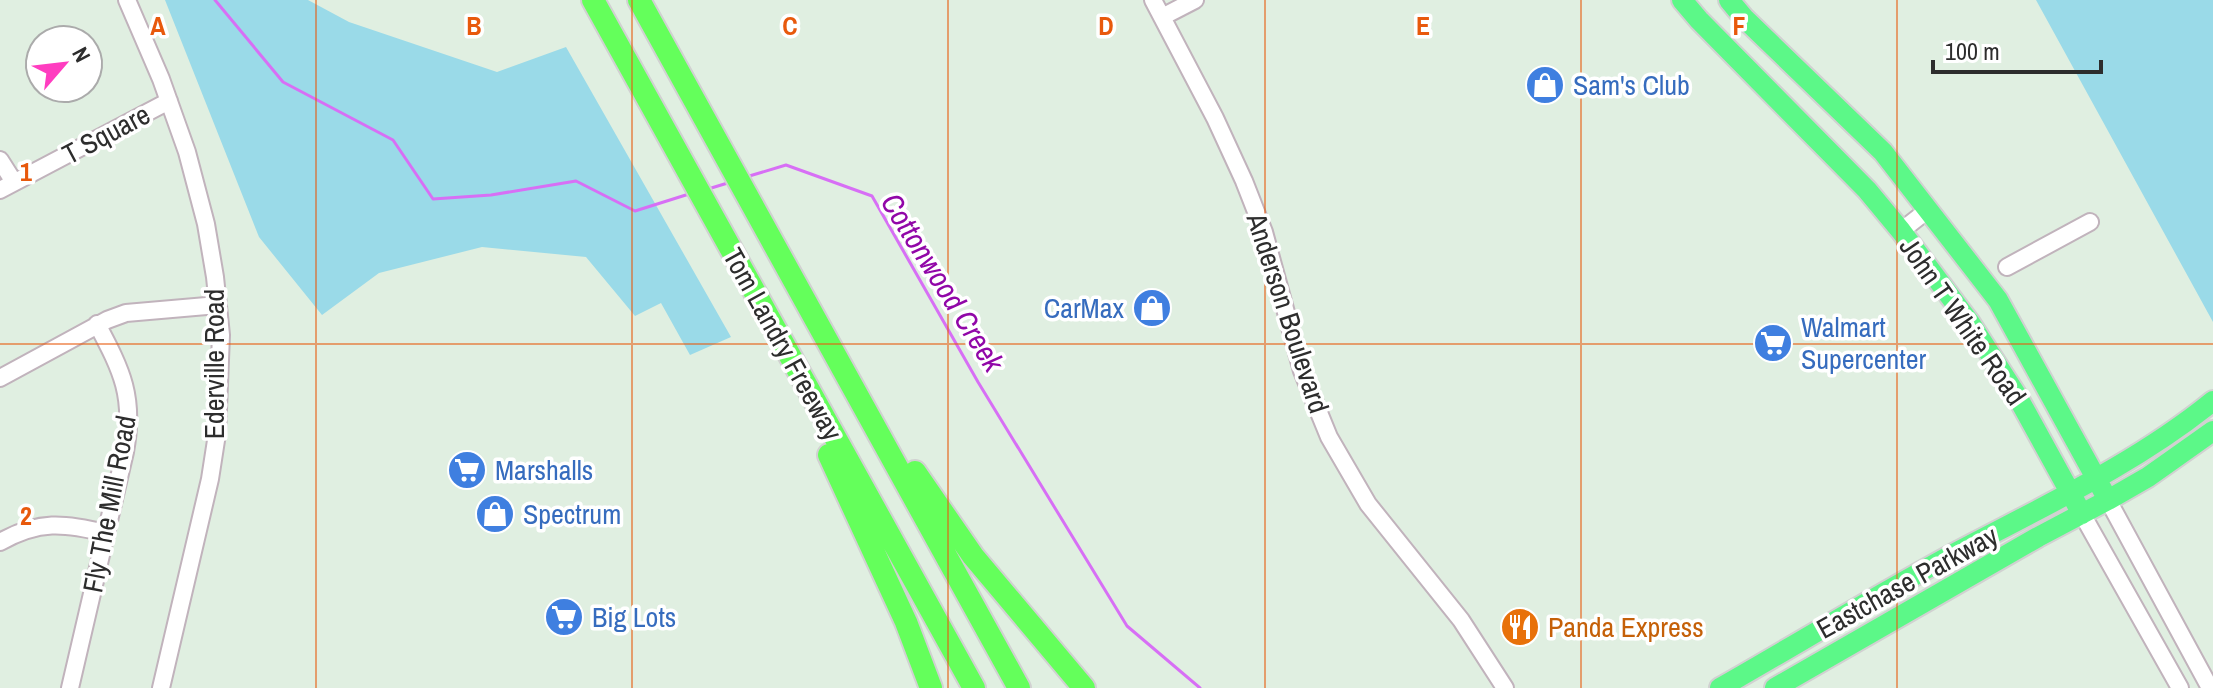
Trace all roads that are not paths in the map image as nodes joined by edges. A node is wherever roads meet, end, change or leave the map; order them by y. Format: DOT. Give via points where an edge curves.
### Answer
graph roads {
  1 [pos="593,0"];
  2 [pos="639,0"];
  3 [pos="1153,0"];
  4 [pos="1195,0"];
  5 [pos="1682,0"];
  6 [pos="1729,0"];
  7 [pos="128,3"];
  8 [pos="1162,17"];
  9 [pos="169,101"];
  10 [pos="0,160"];
  11 [pos="7,186"];
  12 [pos="1929,209"];
  13 [pos="2090,222"];
  14 [pos="1901,231"];
  15 [pos="728,245"];
  16 [pos="2007,267"];
  17 [pos="218,305"];
  18 [pos="97,324"];
  19 [pos="846,372"];
  20 [pos="0,378"];
  21 [pos="2213,401"];
  22 [pos="2213,431"];
  23 [pos="2096,478"];
  24 [pos="2070,492"];
  25 [pos="2108,500"];
  26 [pos="2082,514"];
  27 [pos="106,533"];
  28 [pos="0,542"];
  29 [pos="1803,640"];
  30 [pos="1817,664"];
  31 [pos="70,688"];
  32 [pos="161,688"];
  33 [pos="931,688"];
  34 [pos="974,688"];
  35 [pos="1019,688"];
  36 [pos="1084,688"];
  37 [pos="1505,688"];
  38 [pos="1720,688"];
  39 [pos="1775,688"];
  40 [pos="2180,688"];
  41 [pos="2210,688"];
  1 -- 15 [label="highway, Tom Landry Freeway"];
  2 -- 19 [label="highway, Tom Landry Freeway"];
  3 -- 8 [label="street, Anderson Boulevard"];
  4 -- 8 [label="street"];
  5 -- 14 [label="main road, John T White Road"];
  6 -- 12 [label="main road, John T White Road" via="1883,152"];
  7 -- 9 [label="street, Ederville Road"];
  8 -- 37 [label="street, Anderson Boulevard" via="1244,181 1264,232 1302,371 1329,437 1368,504 1461,620"];
  9 -- 11 [label="street, T Square"];
  9 -- 17 [label="street, Ederville Road" via="206,224"];
  10 -- 11 [label="street"];
  12 -- 14 [label="street"];
  12 -- 23 [label="main road, John T White Road" via="1998,300"];
  13 -- 16 [label="street"];
  14 -- 24 [label="main road, John T White Road" via="1978,334"];
  15 -- 33 [label="highway" via="735,274 836,469"];
  15 -- 34 [label="highway, Tom Landry Freeway"];
  17 -- 18 [label="street" via="126,313"];
  17 -- 32 [label="street, Ederville Road" via="217,434"];
  18 -- 20 [label="street"];
  18 -- 27 [label="street, Fly The Mill Road" via="123,376 129,409 128,437"];
  19 -- 35 [label="highway, Tom Landry Freeway"];
  19 -- 36 [label="highway" via="973,556"];
  21 -- 23 [label="main road, Eastchase Parkway"];
  22 -- 25 [label="main road, Eastchase Parkway"];
  23 -- 24 [label="main road, Eastchase Parkway"];
  23 -- 25 [label="main road, John T White Road"];
  24 -- 26 [label="main road, John T White Road"];
  24 -- 29 [label="main road, Eastchase Parkway"];
  25 -- 26 [label="main road, Eastchase Parkway"];
  25 -- 41 [label="street, John T White Road"];
  26 -- 30 [label="main road, Eastchase Parkway"];
  26 -- 40 [label="street, John T White Road"];
  27 -- 28 [label="street" via="56,524 28,528"];
  27 -- 31 [label="street, Fly The Mill Road"];
  29 -- 30 [label="main road"];
  29 -- 38 [label="main road, Eastchase Parkway"];
  30 -- 39 [label="main road, Eastchase Parkway"];
}
